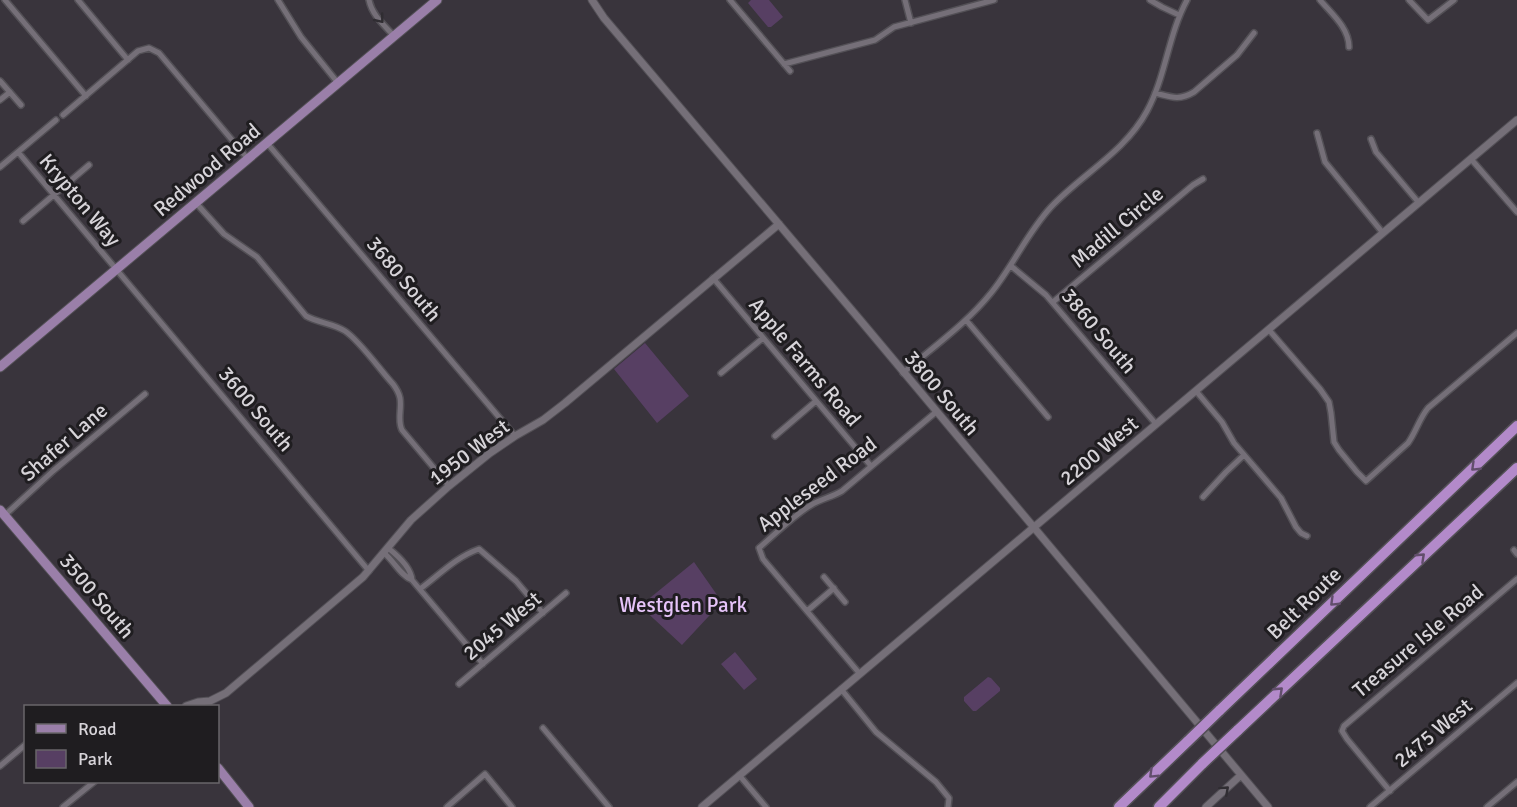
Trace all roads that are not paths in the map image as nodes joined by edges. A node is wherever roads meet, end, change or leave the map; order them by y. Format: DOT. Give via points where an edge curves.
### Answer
graph roads {
  1 [pos="5,0"];
  2 [pos="78,0"];
  3 [pos="278,0"];
  4 [pos="369,0"];
  5 [pos="437,0"];
  6 [pos="592,0"];
  7 [pos="730,0"];
  8 [pos="905,0"];
  9 [pos="994,0"];
  10 [pos="1150,0"];
  11 [pos="1187,0"];
  12 [pos="1320,0"];
  13 [pos="1409,0"];
  14 [pos="1454,0"];
  15 [pos="1179,15"];
  16 [pos="911,24"];
  17 [pos="1254,33"];
  18 [pos="394,36"];
  19 [pos="1349,47"];
  20 [pos="128,60"];
  21 [pos="784,64"];
  22 [pos="790,71"];
  23 [pos="0,81"];
  24 [pos="338,83"];
  25 [pos="10,92"];
  26 [pos="1155,93"];
  27 [pos="86,96"];
  28 [pos="0,100"];
  29 [pos="21,105"];
  30 [pos="63,115"];
  31 [pos="56,120"];
  32 [pos="1517,120"];
  33 [pos="1317,133"];
  34 [pos="1371,139"];
  35 [pos="267,143"];
  36 [pos="18,152"];
  37 [pos="248,159"];
  38 [pos="1471,159"];
  39 [pos="89,165"];
  40 [pos="0,167"];
  41 [pos="1203,179"];
  42 [pos="54,195"];
  43 [pos="196,203"];
  44 [pos="1419,203"];
  45 [pos="1517,212"];
  46 [pos="23,221"];
  47 [pos="779,224"];
  48 [pos="1383,233"];
  49 [pos="1011,266"];
  50 [pos="117,269"];
  51 [pos="713,278"];
  52 [pos="1053,302"];
  53 [pos="966,320"];
  54 [pos="1269,330"];
  55 [pos="1517,333"];
  56 [pos="763,338"];
  57 [pos="0,367"];
  58 [pos="722,373"];
  59 [pos="903,373"];
  60 [pos="1196,391"];
  61 [pos="145,394"];
  62 [pos="816,401"];
  63 [pos="936,412"];
  64 [pos="1048,417"];
  65 [pos="1156,424"];
  66 [pos="1517,426"];
  67 [pos="515,436"];
  68 [pos="775,436"];
  69 [pos="1244,455"];
  70 [pos="871,466"];
  71 [pos="1517,468"];
  72 [pos="449,486"];
  73 [pos="1203,497"];
  74 [pos="2,512"];
  75 [pos="1033,528"];
  76 [pos="1307,536"];
  77 [pos="386,550"];
  78 [pos="369,571"];
  79 [pos="824,577"];
  80 [pos="1517,579"];
  81 [pos="834,588"];
  82 [pos="420,589"];
  83 [pos="567,593"];
  84 [pos="845,602"];
  85 [pos="807,611"];
  86 [pos="543,613"];
  87 [pos="483,664"];
  88 [pos="860,674"];
  89 [pos="459,684"];
  90 [pos="1517,684"];
  91 [pos="841,689"];
  92 [pos="166,705"];
  93 [pos="189,705"];
  94 [pos="543,728"];
  95 [pos="24,746"];
  96 [pos="0,766"];
  97 [pos="219,769"];
  98 [pos="739,775"];
  99 [pos="1241,776"];
  100 [pos="1517,782"];
  101 [pos="93,783"];
  102 [pos="1390,791"];
  103 [pos="63,807"];
  104 [pos="249,807"];
  105 [pos="447,807"];
  106 [pos="512,807"];
  107 [pos="609,807"];
  108 [pos="702,807"];
  109 [pos="766,807"];
  110 [pos="948,807"];
  111 [pos="1119,807"];
  112 [pos="1159,807"];
  113 [pos="1206,807"];
  114 [pos="1268,807"];
  115 [pos="1370,807"];
  116 [pos="1487,807"];
  1 -- 27 [label="street"];
  2 -- 20 [label="street"];
  3 -- 24 [label="street" via="301,37"];
  4 -- 18 [label="street, one-way" via="375,14"];
  5 -- 18 [label="main road, Redwood Road"];
  6 -- 47 [label="street, 3800 South"];
  7 -- 21 [label="street"];
  8 -- 16 [label="street"];
  9 -- 16 [label="street"];
  10 -- 15 [label="street"];
  11 -- 15 [label="street"];
  12 -- 19 [label="street" via="1346,31"];
  13 -- 14 [label="street" via="1428,20"];
  15 -- 26 [label="street"];
  16 -- 21 [label="street" via="894,27 875,39"];
  17 -- 26 [label="street" via="1237,55 1194,92 1181,98"];
  18 -- 24 [label="main road, Redwood Road"];
  20 -- 27 [label="street"];
  20 -- 37 [label="street" via="143,48 159,53"];
  21 -- 22 [label="street"];
  23 -- 25 [label="street"];
  24 -- 35 [label="main road, Redwood Road"];
  25 -- 28 [label="street"];
  25 -- 29 [label="street"];
  26 -- 49 [label="street" via="1136,128 1050,208"];
  27 -- 30 [label="street"];
  31 -- 36 [label="street"];
  32 -- 38 [label="street, 2200 West"];
  33 -- 48 [label="street" via="1325,162"];
  34 -- 44 [label="street" via="1376,152"];
  35 -- 37 [label="main road, Redwood Road"];
  35 -- 67 [label="street, 3680 South"];
  36 -- 40 [label="street"];
  36 -- 42 [label="street, Krypton Way"];
  37 -- 43 [label="main road, Redwood Road"];
  38 -- 44 [label="street, 2200 West"];
  38 -- 45 [label="street"];
  39 -- 42 [label="street"];
  41 -- 52 [label="street, Madill Circle"];
  42 -- 46 [label="street"];
  42 -- 50 [label="street, Krypton Way"];
  43 -- 50 [label="main road, Redwood Road"];
  43 -- 72 [label="street" via="224,234 257,257 306,315 351,336 397,390 402,430"];
  44 -- 48 [label="street, 2200 West"];
  47 -- 51 [label="street, 1950 West"];
  47 -- 59 [label="street, 3800 South"];
  48 -- 54 [label="street, 2200 West"];
  49 -- 52 [label="street, 3860 South"];
  49 -- 53 [label="street"];
  50 -- 57 [label="main road, Redwood Road"];
  50 -- 78 [label="street, 3600 South"];
  51 -- 56 [label="street, Apple Farms Road"];
  51 -- 67 [label="street, 1950 West" via="566,403"];
  52 -- 65 [label="street, 3860 South"];
  53 -- 59 [label="street"];
  53 -- 64 [label="street"];
  54 -- 55 [label="street" via="1329,402 1334,442 1366,481 1408,443 1428,408"];
  54 -- 60 [label="street, 2200 West"];
  56 -- 58 [label="street"];
  56 -- 62 [label="street, Apple Farms Road"];
  59 -- 63 [label="street, 3800 South"];
  60 -- 65 [label="street, 2200 West"];
  60 -- 69 [label="street"];
  61 -- 74 [label="street, Shafer Lane"];
  62 -- 68 [label="street"];
  62 -- 70 [label="street, Apple Farms Road"];
  63 -- 70 [label="street, Appleseed Road"];
  63 -- 75 [label="street, 3800 South"];
  65 -- 75 [label="street, 2200 West"];
  66 -- 111 [label="highway, Belt Route, one-way, bridge"];
  67 -- 72 [label="street, 1950 West"];
  69 -- 73 [label="street"];
  69 -- 76 [label="street" via="1276,493 1296,527"];
  70 -- 85 [label="street, Appleseed Road" via="842,491 808,507 759,548 763,559"];
  112 -- 71 [label="highway, one-way, bridge"];
  72 -- 77 [label="street, 1950 West" via="411,520"];
  74 -- 92 [label="main road, 3500 South"];
  75 -- 88 [label="street, 2200 West"];
  75 -- 99 [label="street, 3800 South"];
  77 -- 78 [label="street, 1950 West"];
  77 -- 82 [label="street" via="394,553"];
  78 -- 93 [label="street, 1950 West" via="226,693"];
  79 -- 81 [label="street"];
  80 -- 102 [label="street, Treasure Isle Road" via="1344,726 1342,731 1347,739"];
  81 -- 84 [label="street"];
  81 -- 85 [label="street"];
  82 -- 86 [label="street" via="459,558 479,549 516,581"];
  82 -- 87 [label="street"];
  83 -- 86 [label="street, 2045 West"];
  85 -- 88 [label="street, Appleseed Road"];
  86 -- 87 [label="street, 2045 West"];
  87 -- 89 [label="street, 2045 West"];
  88 -- 91 [label="street, 2200 West"];
  90 -- 102 [label="street, 2475 West"];
  91 -- 98 [label="street, 2200 West"];
  91 -- 110 [label="street" via="876,732 936,782 950,798"];
  94 -- 107 [label="street"];
  95 -- 96 [label="street"];
  97 -- 104 [label="main road"];
  98 -- 108 [label="street, 2200 West"];
  98 -- 109 [label="street"];
  113 -- 99 [label="street, one-way"];
  99 -- 114 [label="street, 3800 South"];
  100 -- 116 [label="street"];
  101 -- 103 [label="street"];
  102 -- 115 [label="street, 2475 West"];
  105 -- 106 [label="street" via="485,774"];
}
